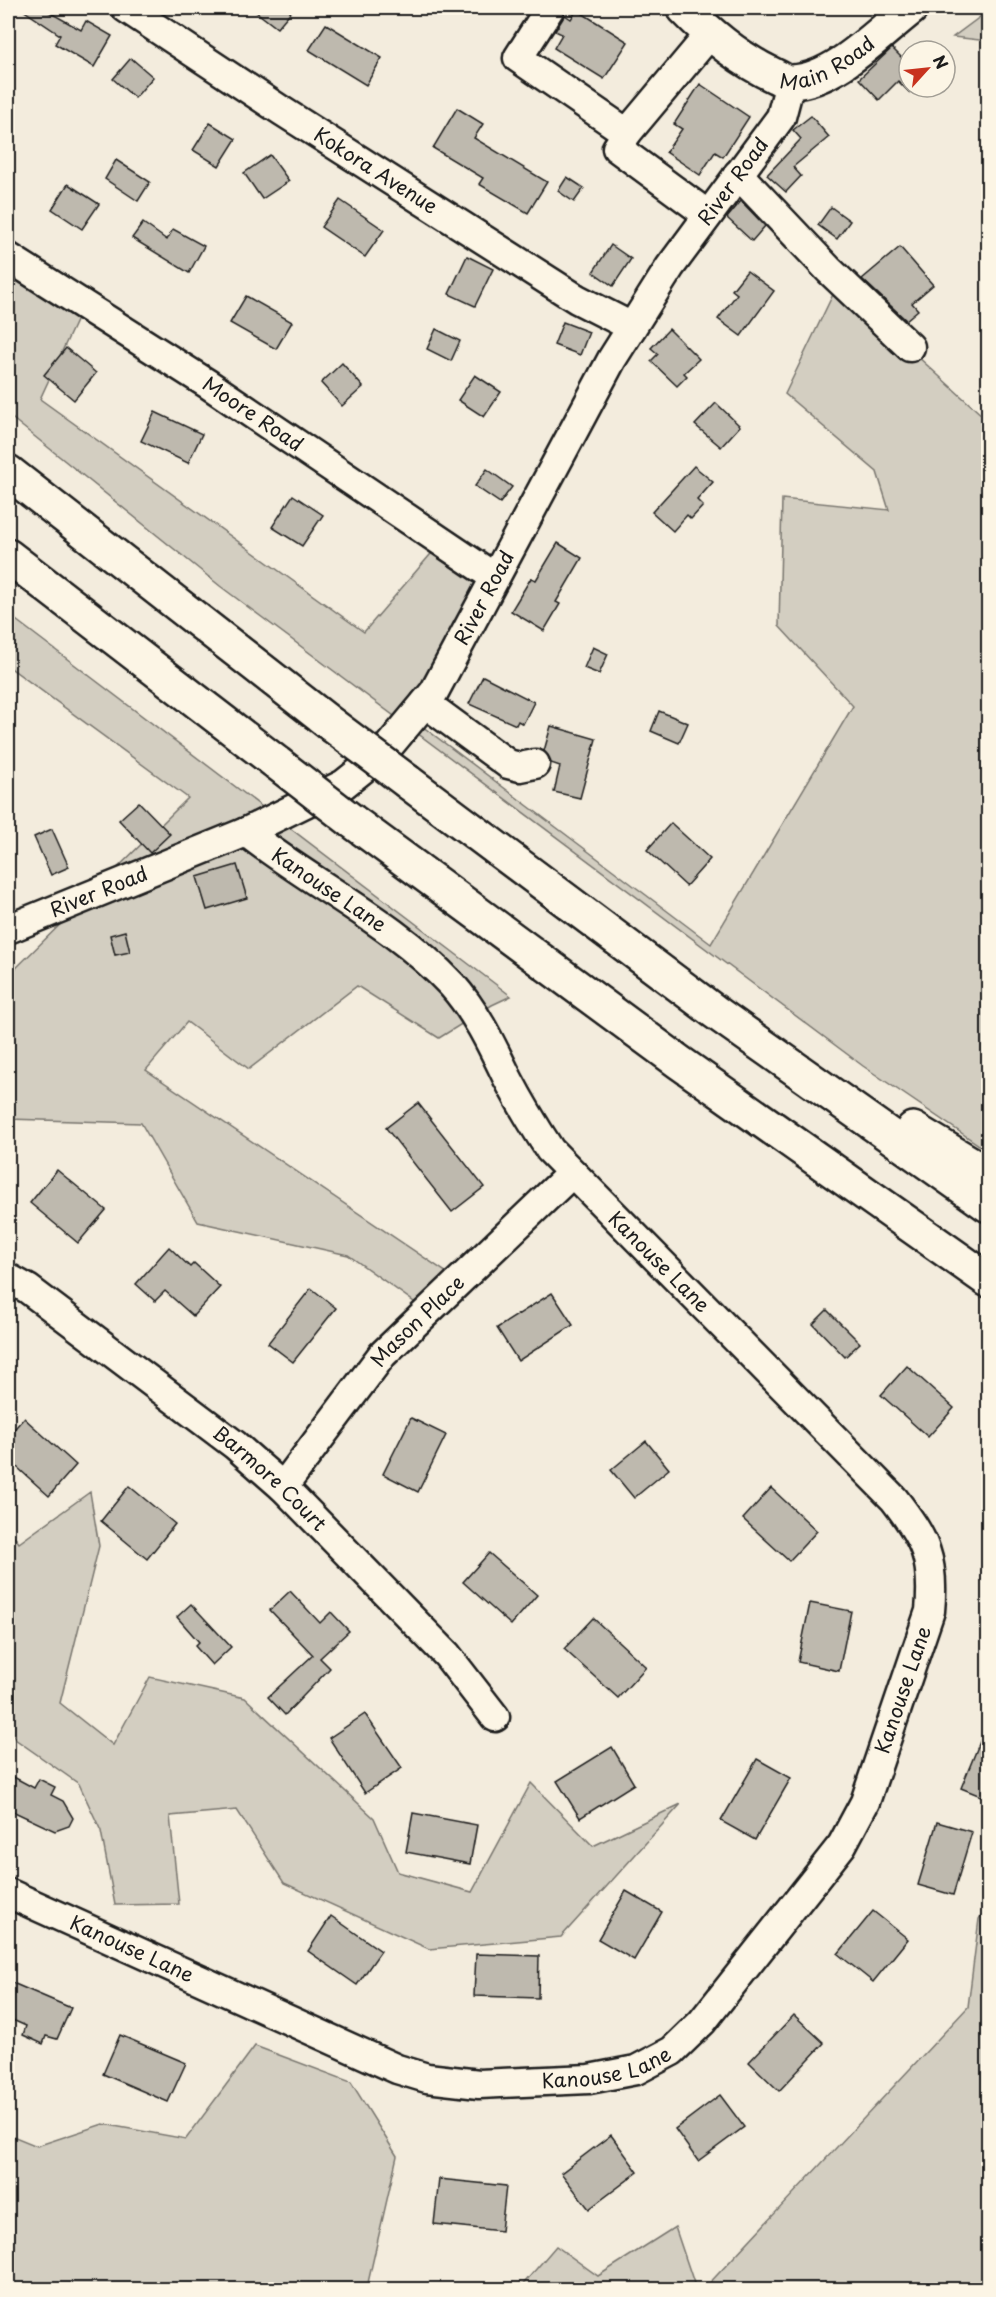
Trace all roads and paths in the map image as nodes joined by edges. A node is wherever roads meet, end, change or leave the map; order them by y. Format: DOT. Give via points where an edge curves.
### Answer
graph roads {
  1 [pos="126,8"];
  2 [pos="550,8"];
  3 [pos="684,8"];
  4 [pos="908,10"];
  5 [pos="709,35"];
  6 [pos="790,83"];
  7 [pos="627,133"];
  8 [pos="738,174"];
  9 [pos="708,215"];
  10 [pos="8,257"];
  11 [pos="632,327"];
  12 [pos="910,347"];
  13 [pos="8,472"];
  14 [pos="8,556"];
  15 [pos="494,577"];
  16 [pos="425,703"];
  17 [pos="535,764"];
  18 [pos="246,832"];
  19 [pos="8,929"];
  20 [pos="716,1012"];
  21 [pos="572,1173"];
  22 [pos="988,1174"];
  23 [pos="988,1205"];
  24 [pos="8,1278"];
  25 [pos="988,1280"];
  26 [pos="283,1487"];
  27 [pos="495,1718"];
  28 [pos="8,1893"];
  1 -- 11 [label="street, Kokora Avenue" via="577,299"];
  2 -- 7 [label="street" via="518,58"];
  3 -- 5 [label="main road, Main Road"];
  4 -- 6 [label="main road, Main Road" via="861,49 821,75"];
  5 -- 6 [label="main road, Main Road" via="750,65"];
  5 -- 7 [label="street"];
  6 -- 8 [label="street, River Road" via="781,117"];
  7 -- 9 [label="street" via="617,148"];
  8 -- 9 [label="street, River Road"];
  8 -- 12 [label="street" via="829,270"];
  9 -- 11 [label="street, River Road"];
  10 -- 15 [label="street, Moore Road" via="207,384"];
  11 -- 15 [label="street, River Road"];
  13 -- 20 [label="main road, bridge" via="332,725"];
  14 -- 25 [label="main road, bridge" via="352,821 679,1062"];
  15 -- 16 [label="street, River Road"];
  16 -- 17 [label="street" via="508,764"];
  16 -- 18 [label="street, River Road" via="384,752 363,770 318,798"];
  18 -- 19 [label="street, River Road"];
  18 -- 21 [label="street, Kanouse Lane" via="281,860 357,907 424,958 452,986 490,1040 550,1150"];
  20 -- 22 [label="main road"];
  20 -- 23 [label="main road"];
  21 -- 26 [label="street, Mason Place" via="382,1355"];
  21 -- 28 [label="street, Kanouse Lane" via="894,1499 913,1523 930,1557 932,1588 924,1634 865,1802 842,1845 690,2035 657,2061 615,2076 589,2079 462,2083 397,2069"];
  24 -- 26 [label="street, Barmore Court" via="235,1445"];
  26 -- 27 [label="street, Barmore Court" via="447,1655"];
}
